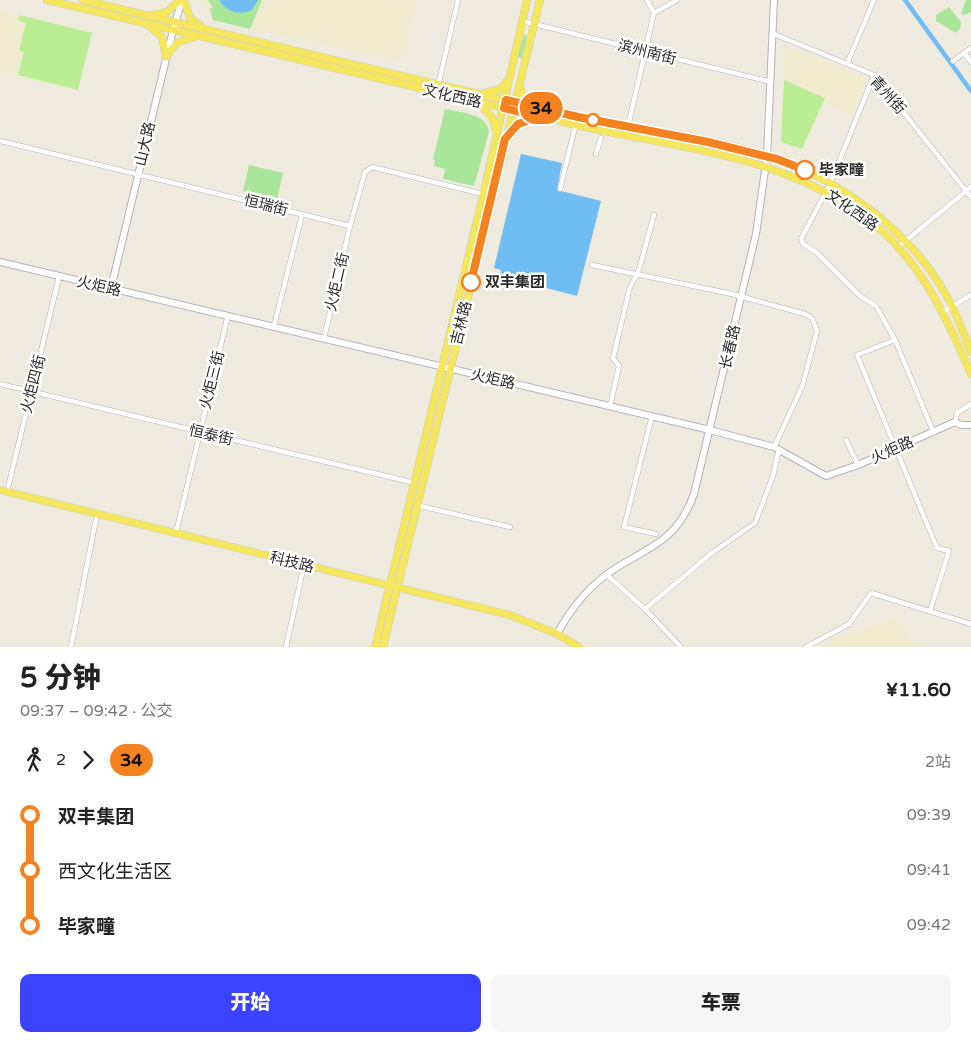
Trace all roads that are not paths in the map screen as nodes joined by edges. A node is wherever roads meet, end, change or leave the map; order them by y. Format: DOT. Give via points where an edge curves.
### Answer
graph roads {
  1 [pos="47,0"];
  2 [pos="83,0"];
  3 [pos="182,0"];
  4 [pos="458,0"];
  5 [pos="526,0"];
  6 [pos="540,0"];
  7 [pos="647,0"];
  8 [pos="677,0"];
  9 [pos="774,0"];
  10 [pos="874,0"];
  11 [pos="654,13"];
  12 [pos="141,14"];
  13 [pos="522,21"];
  14 [pos="138,22"];
  15 [pos="535,23"];
  16 [pos="174,26"];
  17 [pos="204,29"];
  18 [pos="774,34"];
  19 [pos="204,37"];
  20 [pos="971,48"];
  21 [pos="646,52"];
  22 [pos="964,53"];
  23 [pos="166,56"];
  24 [pos="953,61"];
  25 [pos="971,62"];
  26 [pos="847,64"];
  27 [pos="510,75"];
  28 [pos="874,76"];
  29 [pos="520,78"];
  30 [pos="771,82"];
  31 [pos="438,84"];
  32 [pos="436,92"];
  33 [pos="479,94"];
  34 [pos="506,100"];
  35 [pos="514,101"];
  36 [pos="476,102"];
  37 [pos="504,108"];
  38 [pos="541,108"];
  39 [pos="512,110"];
  40 [pos="540,117"];
  41 [pos="578,117"];
  42 [pos="576,125"];
  43 [pos="628,126"];
  44 [pos="626,135"];
  45 [pos="497,136"];
  46 [pos="601,138"];
  47 [pos="505,139"];
  48 [pos="0,141"];
  49 [pos="596,154"];
  50 [pos="767,156"];
  51 [pos="765,165"];
  52 [pos="138,174"];
  53 [pos="830,184"];
  54 [pos="971,187"];
  55 [pos="560,189"];
  56 [pos="826,191"];
  57 [pos="966,191"];
  58 [pos="487,195"];
  59 [pos="971,197"];
  60 [pos="302,215"];
  61 [pos="654,215"];
  62 [pos="350,226"];
  63 [pos="906,240"];
  64 [pos="898,247"];
  65 [pos="0,262"];
  66 [pos="592,265"];
  67 [pos="638,274"];
  68 [pos="60,277"];
  69 [pos="111,288"];
  70 [pos="971,295"];
  71 [pos="742,298"];
  72 [pos="953,308"];
  73 [pos="944,312"];
  74 [pos="228,315"];
  75 [pos="274,326"];
  76 [pos="324,338"];
  77 [pos="894,340"];
  78 [pos="971,352"];
  79 [pos="446,368"];
  80 [pos="971,374"];
  81 [pos="0,384"];
  82 [pos="32,391"];
  83 [pos="971,404"];
  84 [pos="610,406"];
  85 [pos="652,416"];
  86 [pos="955,422"];
  87 [pos="971,426"];
  88 [pos="710,430"];
  89 [pos="933,431"];
  90 [pos="199,432"];
  91 [pos="846,440"];
  92 [pos="776,448"];
  93 [pos="896,449"];
  94 [pos="858,465"];
  95 [pos="413,483"];
  96 [pos="421,485"];
  97 [pos="3,491"];
  98 [pos="416,505"];
  99 [pos="97,514"];
  100 [pos="510,527"];
  101 [pos="176,533"];
  102 [pos="656,534"];
  103 [pos="304,565"];
  104 [pos="607,575"];
  105 [pos="393,586"];
  106 [pos="644,609"];
  107 [pos="930,610"];
  108 [pos="971,617"];
  109 [pos="970,624"];
  110 [pos="557,634"];
  111 [pos="71,647"];
  112 [pos="286,647"];
  113 [pos="375,647"];
  114 [pos="383,647"];
  115 [pos="579,647"];
  116 [pos="681,647"];
  117 [pos="806,647"];
  1 -- 14 [label="main road, 文化西路"];
  2 -- 12 [label="main road, 文化西路"];
  3 -- 12 [label="main road" via="162,14"];
  3 -- 16 [label="main road, 山大路"];
  3 -- 17 [label="main road" via="190,18"];
  4 -- 31 [label="street"];
  5 -- 13 [label="main road, 吉林路"];
  6 -- 15 [label="main road, 吉林路"];
  7 -- 11 [label="street"];
  8 -- 11 [label="street"];
  9 -- 18 [label="main road, 长春路"];
  10 -- 26 [label="street"];
  11 -- 21 [label="street"];
  12 -- 16 [label="main road, 文化西路"];
  13 -- 15 [label="street, 滨州南街"];
  13 -- 27 [label="main road, 吉林路"];
  14 -- 16 [label="main road, 文化西路"];
  14 -- 23 [label="main road" via="159,33"];
  15 -- 21 [label="street, 滨州南街"];
  15 -- 29 [label="main road, 吉林路"];
  16 -- 17 [label="main road, 文化西路"];
  16 -- 19 [label="main road, 文化西路"];
  16 -- 23 [label="main road, 山大路"];
  17 -- 31 [label="main road, 文化西路"];
  18 -- 26 [label="street, 青州街"];
  18 -- 30 [label="main road, 长春路"];
  19 -- 23 [label="main road" via="185,38"];
  19 -- 32 [label="main road, 文化西路"];
  20 -- 22 [label="street"];
  21 -- 30 [label="street, 滨州南街"];
  21 -- 43 [label="street"];
  22 -- 24 [label="street"];
  22 -- 25 [label="street"];
  23 -- 52 [label="main road, 山大路"];
  26 -- 28 [label="street, 青州街"];
  27 -- 33 [label="main road" via="501,89"];
  27 -- 34 [label="main road, 吉林路"];
  28 -- 53 [label="street"];
  28 -- 57 [label="street, 青州街"];
  29 -- 35 [label="main road, 吉林路"];
  29 -- 38 [label="main road" via="520,90"];
  30 -- 50 [label="main road, 长春路"];
  31 -- 32 [label="street"];
  31 -- 33 [label="main road, 文化西路"];
  32 -- 36 [label="main road, 文化西路"];
  33 -- 34 [label="main road, 文化西路"];
  34 -- 35 [label="main road, 文化西路"];
  34 -- 37 [label="main road, 吉林路"];
  35 -- 38 [label="main road, 文化西路"];
  35 -- 39 [label="main road, 吉林路"];
  36 -- 37 [label="main road, 文化西路"];
  36 -- 45 [label="main road" via="492,117"];
  37 -- 39 [label="main road, 文化西路"];
  37 -- 45 [label="main road, 吉林路"];
  38 -- 41 [label="main road, 文化西路"];
  39 -- 40 [label="main road, 文化西路"];
  39 -- 47 [label="main road, 吉林路"];
  40 -- 42 [label="main road, 文化西路"];
  40 -- 47 [label="main road" via="518,124"];
  41 -- 42 [label="street"];
  41 -- 43 [label="main road, 文化西路"];
  42 -- 44 [label="main road, 文化西路"];
  42 -- 55 [label="street"];
  43 -- 44 [label="street"];
  43 -- 50 [label="main road, 文化西路"];
  44 -- 51 [label="main road, 文化西路"];
  45 -- 58 [label="main road, 吉林路"];
  46 -- 49 [label="street"];
  47 -- 58 [label="main road, 吉林路"];
  48 -- 52 [label="street, 恒瑞街"];
  50 -- 51 [label="main road, 长春路"];
  50 -- 53 [label="main road, 文化西路" via="798,167"];
  51 -- 56 [label="main road, 文化西路"];
  51 -- 71 [label="main road, 长春路" via="756,234"];
  52 -- 60 [label="street, 恒瑞街"];
  52 -- 69 [label="main road, 山大路"];
  53 -- 56 [label="street"];
  53 -- 63 [label="main road, 文化西路" via="860,202"];
  54 -- 57 [label="street"];
  56 -- 64 [label="main road, 文化西路" via="858,211"];
  56 -- 77 [label="street" via="803,231 803,244 816,252 860,296 876,306"];
  57 -- 59 [label="street, 青州街"];
  57 -- 63 [label="street"];
  58 -- 62 [label="street" via="372,167 364,172"];
  58 -- 79 [label="main road, 吉林路"];
  60 -- 62 [label="street, 恒瑞街"];
  60 -- 75 [label="street"];
  61 -- 67 [label="street"];
  62 -- 76 [label="street, 火炬二街"];
  63 -- 64 [label="street"];
  63 -- 72 [label="main road, 文化西路"];
  64 -- 73 [label="main road, 文化西路"];
  65 -- 68 [label="main road, 火炬路"];
  66 -- 67 [label="street"];
  67 -- 71 [label="street"];
  67 -- 84 [label="street" via="630,287 613,358 619,366"];
  68 -- 69 [label="main road, 火炬路"];
  68 -- 82 [label="street, 火炬四街"];
  69 -- 74 [label="main road, 火炬路"];
  70 -- 72 [label="street"];
  71 -- 88 [label="main road, 长春路"];
  71 -- 92 [label="street" via="805,314 816,326 802,387"];
  72 -- 73 [label="street"];
  72 -- 78 [label="main road, 文化西路"];
  73 -- 80 [label="main road, 文化西路"];
  74 -- 75 [label="main road, 火炬路"];
  74 -- 90 [label="street, 火炬三街"];
  75 -- 76 [label="main road, 火炬路"];
  76 -- 79 [label="main road, 火炬路"];
  77 -- 89 [label="street"];
  77 -- 93 [label="street" via="857,355"];
  79 -- 84 [label="main road, 火炬路"];
  79 -- 95 [label="main road, 吉林路"];
  79 -- 96 [label="main road, 吉林路"];
  81 -- 82 [label="street, 恒泰街"];
  82 -- 90 [label="street, 恒泰街"];
  82 -- 97 [label="street, 火炬四街"];
  83 -- 86 [label="street" via="957,413"];
  84 -- 85 [label="main road, 火炬路"];
  85 -- 88 [label="main road, 火炬路"];
  85 -- 102 [label="street" via="624,528"];
  86 -- 87 [label="main road"];
  86 -- 89 [label="main road, 火炬路"];
  88 -- 92 [label="main road, 火炬路"];
  88 -- 104 [label="main road, 长春路" via="694,494 681,521 660,544"];
  89 -- 93 [label="main road, 火炬路"];
  90 -- 95 [label="street, 恒泰街"];
  90 -- 101 [label="street, 火炬三街"];
  91 -- 94 [label="street"];
  92 -- 94 [label="main road, 火炬路" via="826,476"];
  92 -- 106 [label="street" via="773,476 755,523 713,552"];
  93 -- 94 [label="main road, 火炬路"];
  93 -- 107 [label="street" via="937,548 949,551"];
  95 -- 96 [label="street, 恒泰街"];
  95 -- 105 [label="main road, 吉林路"];
  96 -- 98 [label="main road, 吉林路"];
  97 -- 99 [label="main road, 科技路"];
  98 -- 100 [label="street"];
  98 -- 105 [label="main road, 吉林路"];
  99 -- 101 [label="main road, 科技路"];
  99 -- 111 [label="street"];
  101 -- 103 [label="main road, 科技路"];
  103 -- 105 [label="main road, 科技路"];
  103 -- 112 [label="street"];
  104 -- 106 [label="street"];
  104 -- 110 [label="main road, 长春路" via="575,605"];
  105 -- 110 [label="main road, 科技路" via="510,615"];
  105 -- 113 [label="main road, 吉林路"];
  105 -- 114 [label="main road, 吉林路"];
  106 -- 116 [label="street"];
  107 -- 109 [label="street"];
  107 -- 117 [label="street" via="871,592 849,624"];
  108 -- 109 [label="street"];
  110 -- 115 [label="main road, 科技路"];
}
